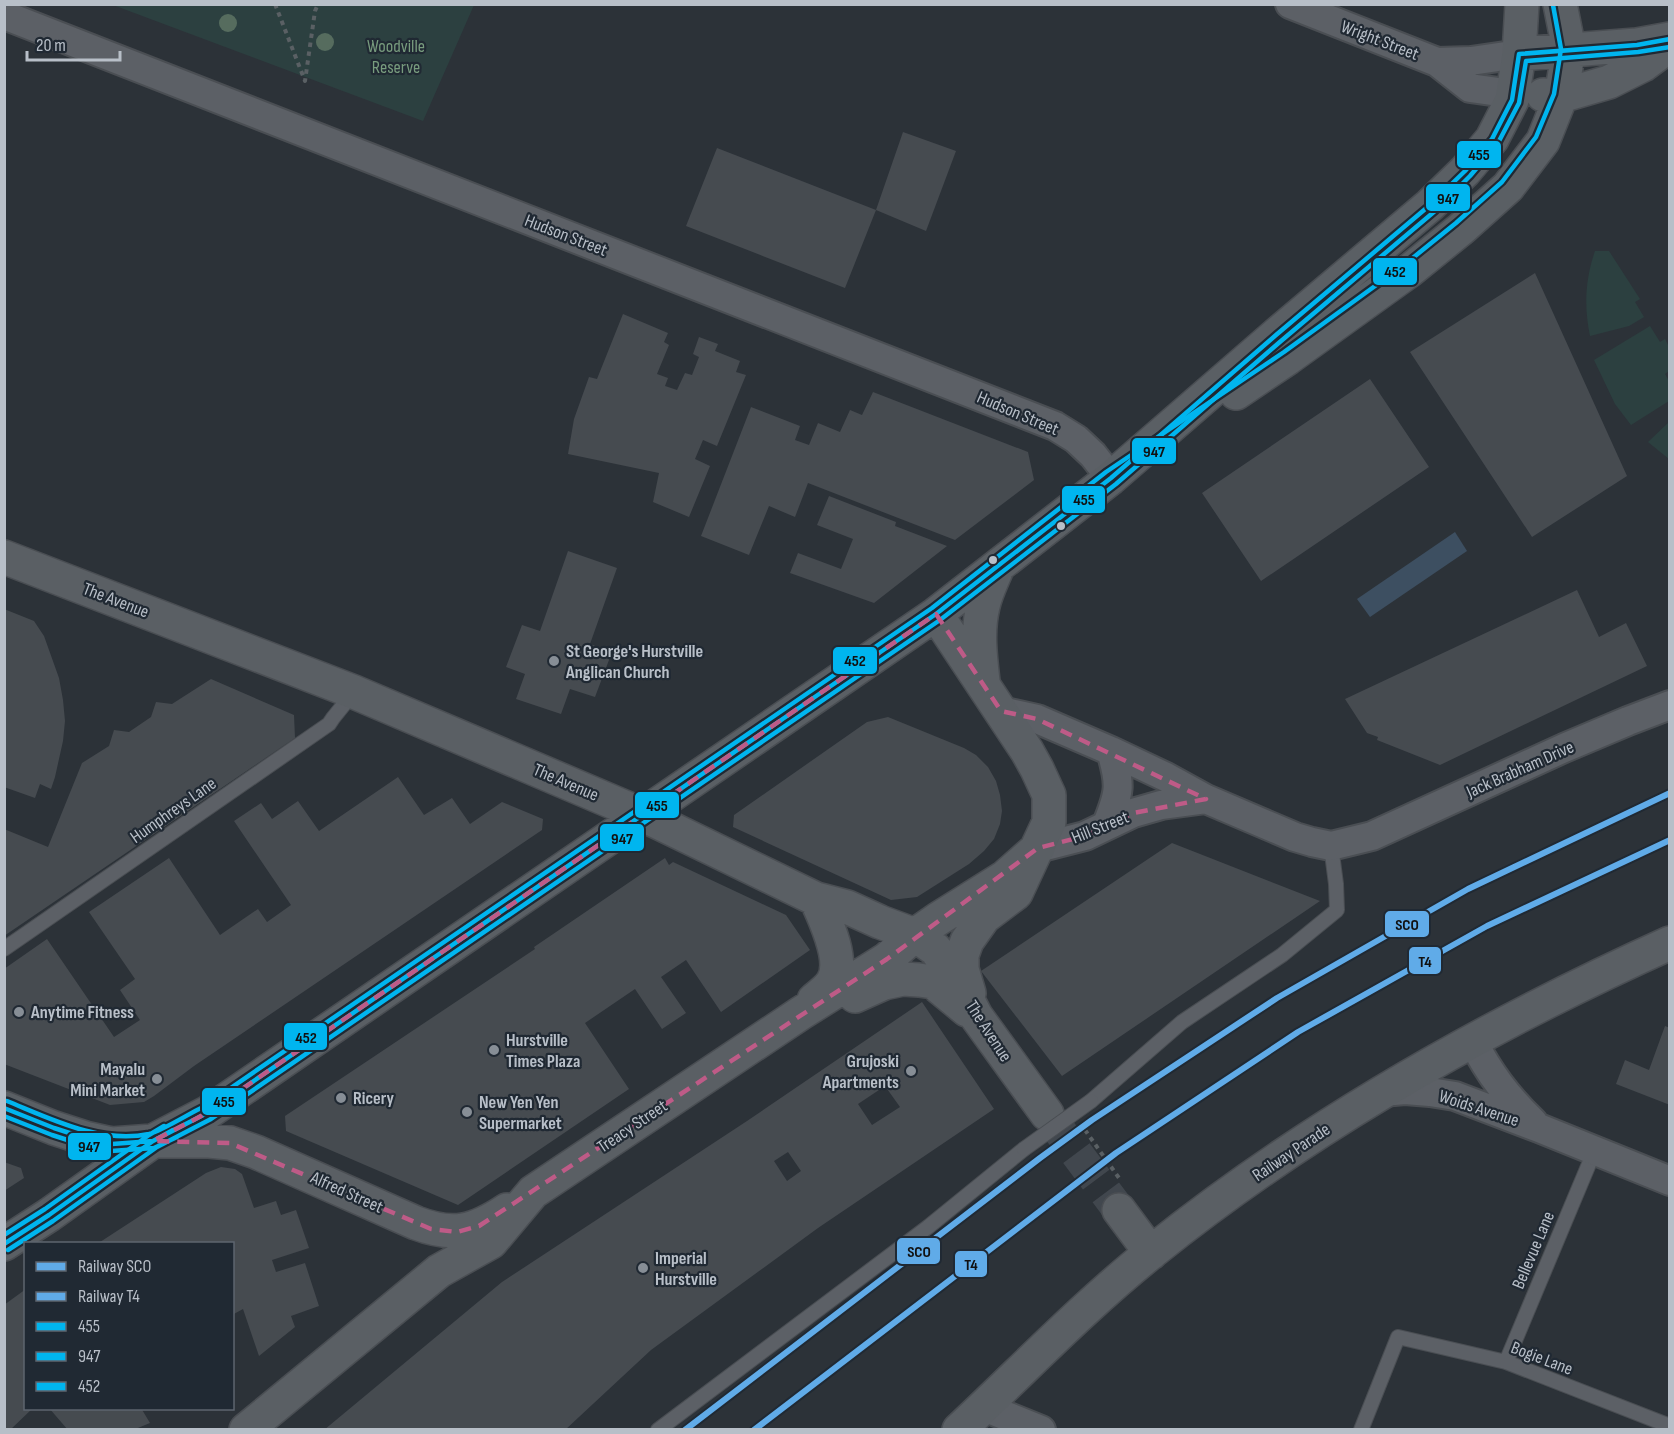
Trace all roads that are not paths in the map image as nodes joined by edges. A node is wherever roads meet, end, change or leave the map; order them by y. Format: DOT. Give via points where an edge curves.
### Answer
graph roads {
  1 [pos="1290,4"];
  2 [pos="1522,4"];
  3 [pos="1560,4"];
  4 [pos="4,15"];
  5 [pos="1670,39"];
  6 [pos="1670,45"];
  7 [pos="1569,50"];
  8 [pos="1519,54"];
  9 [pos="1437,62"];
  10 [pos="1513,94"];
  11 [pos="1561,96"];
  12 [pos="1111,478"];
  13 [pos="4,557"];
  14 [pos="998,566"];
  15 [pos="936,614"];
  16 [pos="354,692"];
  17 [pos="992,698"];
  18 [pos="1670,705"];
  19 [pos="1111,751"];
  20 [pos="1206,800"];
  21 [pos="643,815"];
  22 [pos="1107,824"];
  23 [pos="1372,836"];
  24 [pos="1331,846"];
  25 [pos="1038,848"];
  26 [pos="816,899"];
  27 [pos="915,935"];
  28 [pos="1670,943"];
  29 [pos="4,949"];
  30 [pos="801,1013"];
  31 [pos="976,1016"];
  32 [pos="1472,1040"];
  33 [pos="1382,1092"];
  34 [pos="4,1108"];
  35 [pos="1047,1114"];
  36 [pos="1539,1128"];
  37 [pos="153,1141"];
  38 [pos="1594,1152"];
  39 [pos="1670,1181"];
  40 [pos="533,1192"];
  41 [pos="1119,1210"];
  42 [pos="4,1244"];
  43 [pos="1151,1252"];
  44 [pos="1506,1362"];
  45 [pos="984,1407"];
  46 [pos="1670,1426"];
  47 [pos="246,1430"];
  48 [pos="658,1430"];
  49 [pos="959,1430"];
  50 [pos="1041,1430"];
  51 [pos="1361,1430"];
  1 -- 9 [label="street, Wright Street"];
  2 -- 8 [label="street"];
  3 -- 7 [label="street"];
  4 -- 12 [label="street, Hudson Street" via="1055,426 1082,444"];
  5 -- 7 [label="street"];
  6 -- 11 [label="street" via="1643,65 1609,82"];
  7 -- 8 [label="street"];
  7 -- 11 [label="street"];
  8 -- 9 [label="street, Wright Street"];
  8 -- 10 [label="street"];
  9 -- 10 [label="street, Wright Street" via="1470,88"];
  10 -- 11 [label="street"];
  10 -- 12 [label="street" via="1492,139 1430,205"];
  11 -- 12 [label="street" via="1543,141 1508,187 1461,229 1288,358"];
  12 -- 14 [label="street"];
  13 -- 16 [label="street, The Avenue"];
  14 -- 15 [label="street"];
  14 -- 17 [label="street" via="983,603 980,625 979,648"];
  15 -- 17 [label="street, Hill Street"];
  15 -- 21 [label="street"];
  16 -- 21 [label="street, The Avenue"];
  16 -- 29 [label="lane, Humphreys Lane" via="329,724"];
  17 -- 19 [label="street, Hill Street"];
  17 -- 25 [label="street, Hill Street" via="1038,769 1049,795 1049,822"];
  18 -- 23 [label="street, Jack Brabham Drive" via="1564,748"];
  19 -- 20 [label="street, Hill Street"];
  19 -- 22 [label="street" via="1119,789"];
  20 -- 22 [label="street, Hill Street" via="1161,805"];
  20 -- 24 [label="street, Hill Street" via="1295,837"];
  21 -- 26 [label="street, The Avenue"];
  21 -- 37 [label="street" via="207,1113"];
  22 -- 25 [label="street, Hill Street" via="1085,836"];
  23 -- 24 [label="street, Hill Street"];
  24 -- 48 [label="lane, bridge" via="1337,910 1282,955 1182,1022 1091,1101"];
  25 -- 27 [label="street, Treacy Street" via="1005,877"];
  25 -- 31 [label="street" via="1016,893 984,917 967,941 962,969"];
  26 -- 27 [label="street, The Avenue" via="847,907"];
  26 -- 30 [label="street" via="833,940 837,964 833,982"];
  27 -- 30 [label="street, Treacy Street" via="886,959"];
  27 -- 31 [label="street, The Avenue" via="935,949 947,964"];
  28 -- 32 [label="street, Railway Parade"];
  30 -- 31 [label="street" via="903,979 933,982"];
  30 -- 40 [label="street, Treacy Street"];
  31 -- 35 [label="street, The Avenue"];
  32 -- 33 [label="street, Railway Parade"];
  32 -- 36 [label="street, Woids Avenue" via="1498,1084"];
  33 -- 36 [label="street, Woids Avenue" via="1455,1096"];
  33 -- 43 [label="street, Railway Parade" via="1290,1150"];
  34 -- 37 [label="street, Alfred Street" via="54,1128 112,1144"];
  36 -- 38 [label="street, Woids Avenue"];
  37 -- 40 [label="street, Alfred Street" via="230,1143 435,1230 457,1232 479,1226"];
  37 -- 42 [label="street"];
  38 -- 39 [label="street, Woids Avenue"];
  38 -- 44 [label="lane, Bellevue Lane"];
  40 -- 47 [label="street, Treacy Street" via="490,1242 439,1271"];
  41 -- 43 [label="street"];
  43 -- 45 [label="street, Railway Parade" via="1078,1315"];
  44 -- 46 [label="lane, Bogie Lane"];
  44 -- 51 [label="lane, Bogie Lane" via="1398,1337"];
  45 -- 49 [label="street, Railway Parade"];
  45 -- 50 [label="street"];
}
